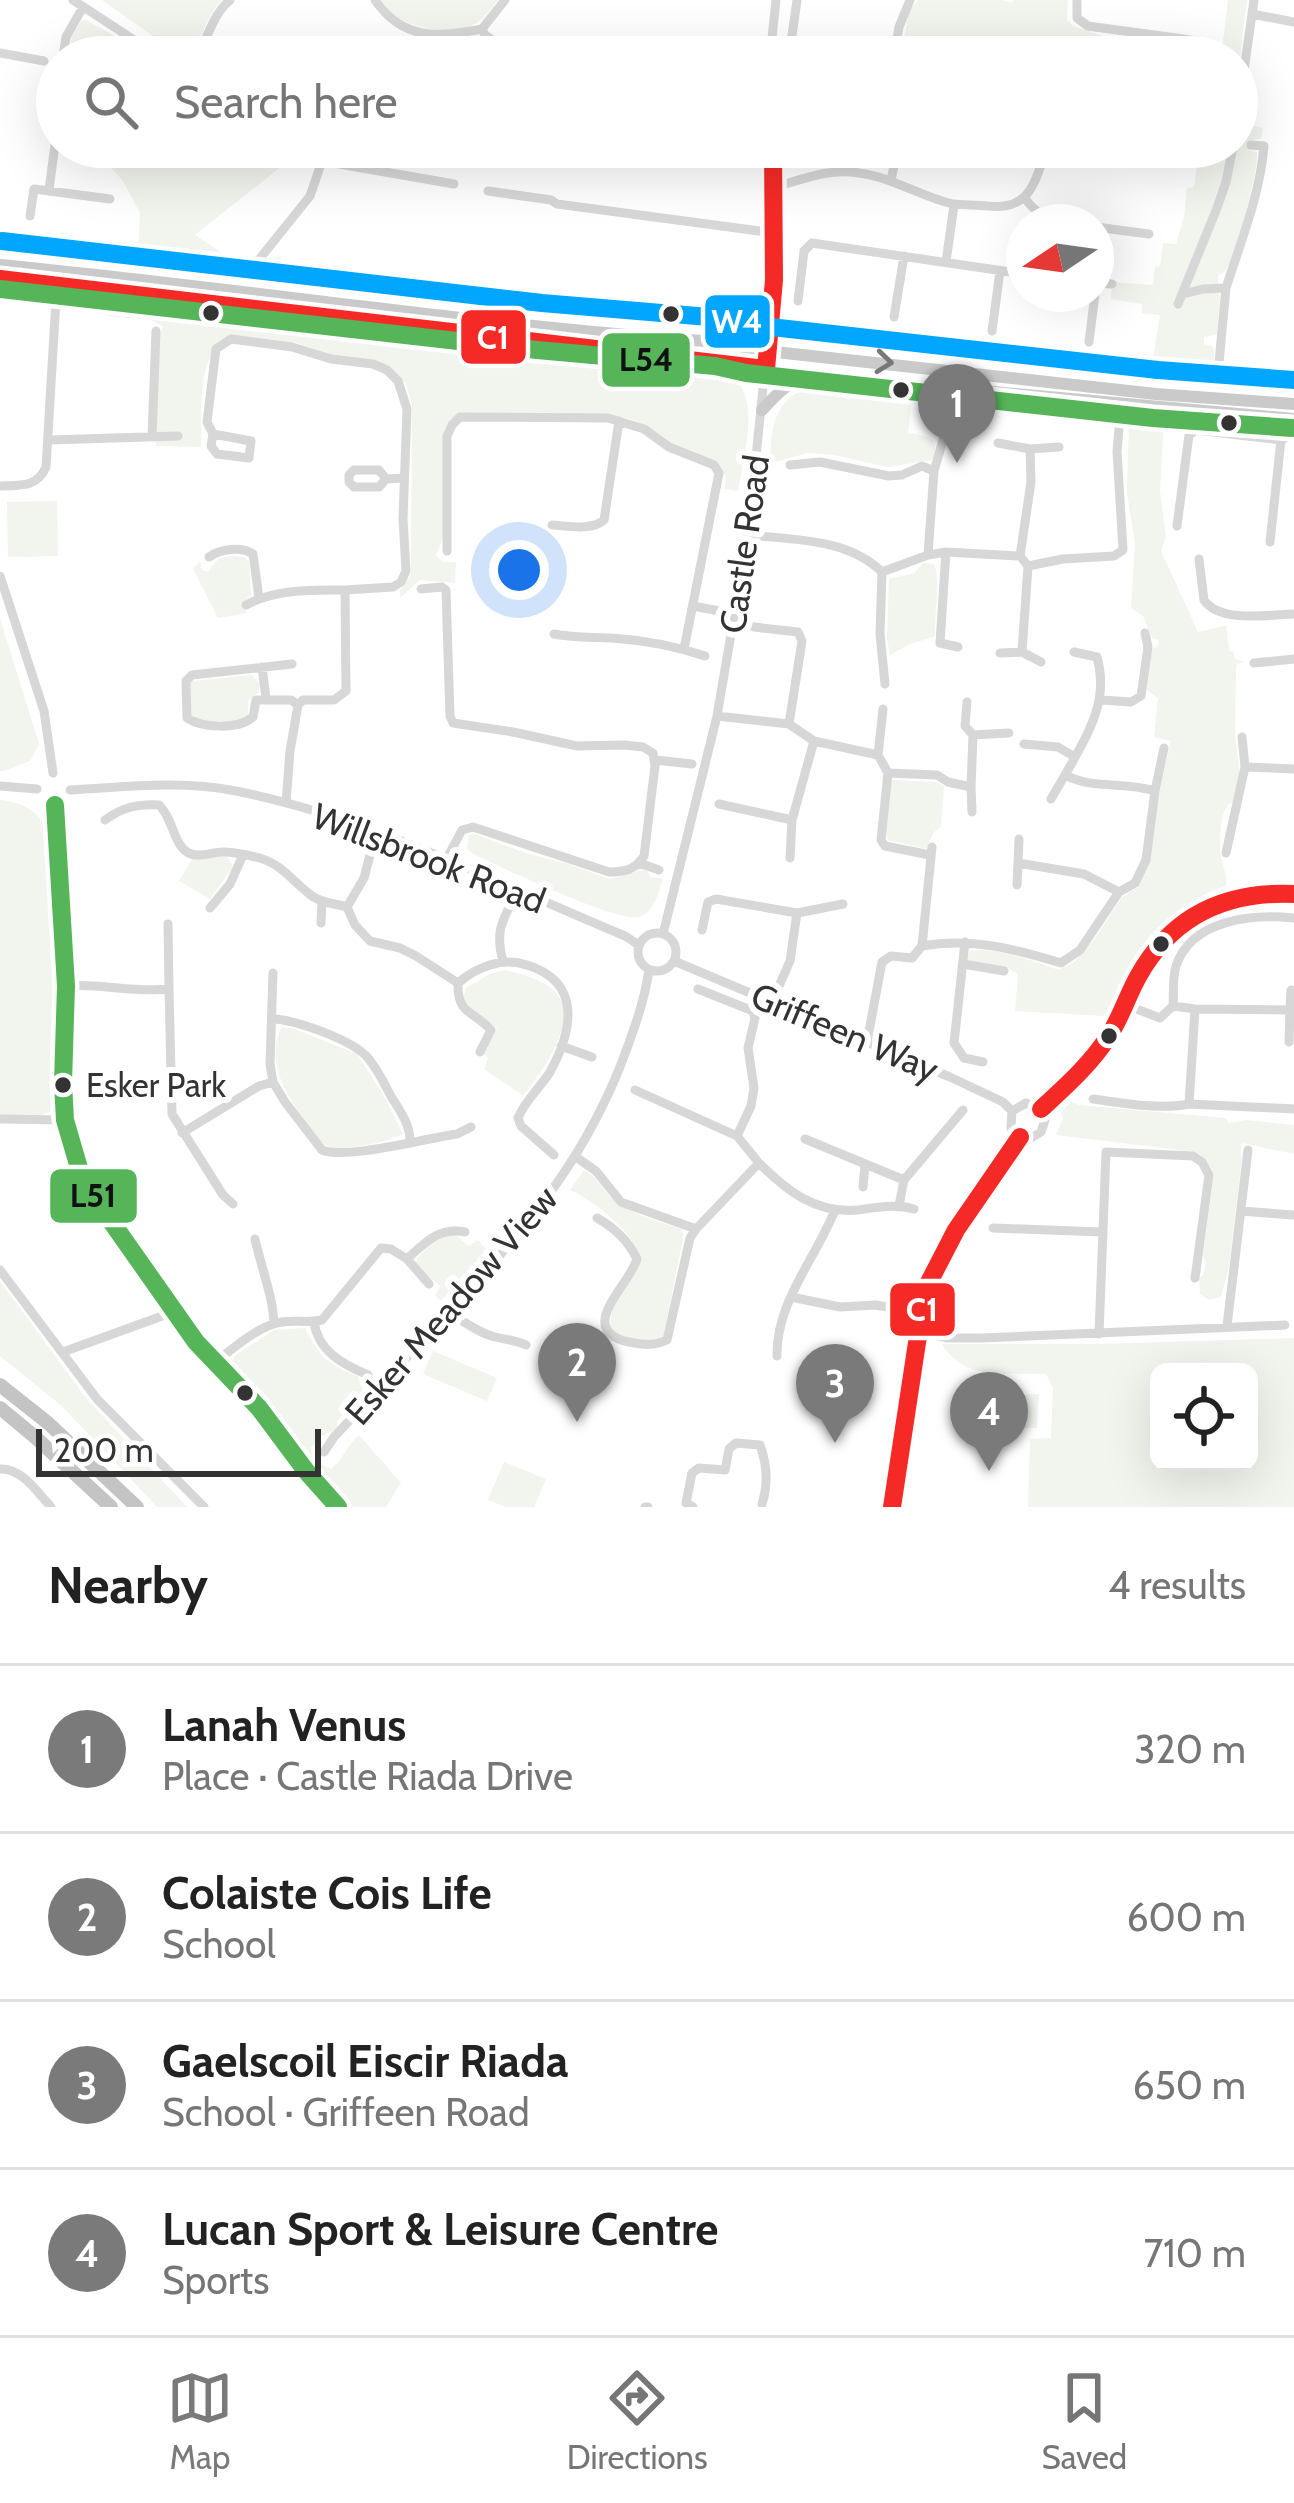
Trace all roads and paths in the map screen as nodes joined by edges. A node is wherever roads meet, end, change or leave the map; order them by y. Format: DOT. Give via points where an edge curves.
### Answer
graph roads {
  1 [pos="230,0"];
  2 [pos="376,0"];
  3 [pos="505,0"];
  4 [pos="776,0"];
  5 [pos="797,0"];
  6 [pos="910,0"];
  7 [pos="1077,0"];
  8 [pos="1253,0"];
  9 [pos="78,3"];
  10 [pos="1252,14"];
  11 [pos="1294,22"];
  12 [pos="482,28"];
  13 [pos="421,34"];
  14 [pos="66,36"];
  15 [pos="128,36"];
  16 [pos="209,36"];
  17 [pos="486,36"];
  18 [pos="772,36"];
  19 [pos="792,36"];
  20 [pos="898,36"];
  21 [pos="1161,36"];
  22 [pos="1249,36"];
  23 [pos="0,53"];
  24 [pos="36,60"];
  25 [pos="1258,146"];
  26 [pos="52,168"];
  27 [pos="320,168"];
  28 [pos="362,168"];
  29 [pos="774,168"];
  30 [pos="894,168"];
  31 [pos="1039,168"];
  32 [pos="1229,168"];
  33 [pos="891,180"];
  34 [pos="454,184"];
  35 [pos="775,187"];
  36 [pos="49,190"];
  37 [pos="488,191"];
  38 [pos="1024,197"];
  39 [pos="110,199"];
  40 [pos="1029,204"];
  41 [pos="954,205"];
  42 [pos="31,216"];
  43 [pos="1114,229"];
  44 [pos="774,233"];
  45 [pos="1149,234"];
  46 [pos="904,256"];
  47 [pos="946,262"];
  48 [pos="0,265"];
  49 [pos="253,267"];
  50 [pos="1000,271"];
  51 [pos="1006,272"];
  52 [pos="0,279"];
  53 [pos="1226,288"];
  54 [pos="0,296"];
  55 [pos="56,300"];
  56 [pos="798,302"];
  57 [pos="771,305"];
  58 [pos="106,306"];
  59 [pos="1093,312"];
  60 [pos="894,316"];
  61 [pos="156,331"];
  62 [pos="992,331"];
  63 [pos="1204,338"];
  64 [pos="1222,340"];
  65 [pos="719,342"];
  66 [pos="1089,342"];
  67 [pos="768,350"];
  68 [pos="766,369"];
  69 [pos="1218,373"];
  70 [pos="813,376"];
  71 [pos="1277,388"];
  72 [pos="1294,388"];
  73 [pos="1294,404"];
  74 [pos="762,410"];
  75 [pos="1120,418"];
  76 [pos="1294,419"];
  77 [pos="619,421"];
  78 [pos="931,431"];
  79 [pos="213,434"];
  80 [pos="1294,434"];
  81 [pos="178,436"];
  82 [pos="152,437"];
  83 [pos="962,438"];
  84 [pos="50,440"];
  85 [pos="943,440"];
  86 [pos="1281,440"];
  87 [pos="998,443"];
  88 [pos="1059,447"];
  89 [pos="1030,449"];
  90 [pos="790,465"];
  91 [pos="934,470"];
  92 [pos="404,478"];
  93 [pos="386,479"];
  94 [pos="0,485"];
  95 [pos="714,496"];
  96 [pos="731,498"];
  97 [pos="553,525"];
  98 [pos="1177,526"];
  99 [pos="748,535"];
  100 [pos="1271,539"];
  101 [pos="447,551"];
  102 [pos="946,552"];
  103 [pos="928,555"];
  104 [pos="209,557"];
  105 [pos="1199,560"];
  106 [pos="1024,561"];
  107 [pos="882,572"];
  108 [pos="0,576"];
  109 [pos="421,589"];
  110 [pos="345,590"];
  111 [pos="259,598"];
  112 [pos="246,605"];
  113 [pos="693,606"];
  114 [pos="735,614"];
  115 [pos="1294,614"];
  116 [pos="754,627"];
  117 [pos="554,634"];
  118 [pos="1148,641"];
  119 [pos="940,643"];
  120 [pos="927,646"];
  121 [pos="958,647"];
  122 [pos="684,650"];
  123 [pos="1000,652"];
  124 [pos="1022,652"];
  125 [pos="1074,652"];
  126 [pos="705,656"];
  127 [pos="1294,659"];
  128 [pos="1041,662"];
  129 [pos="1254,663"];
  130 [pos="292,664"];
  131 [pos="262,667"];
  132 [pos="885,684"];
  133 [pos="266,698"];
  134 [pos="1101,700"];
  135 [pos="967,702"];
  136 [pos="298,705"];
  137 [pos="884,709"];
  138 [pos="717,716"];
  139 [pos="789,724"];
  140 [pos="1009,733"];
  141 [pos="974,735"];
  142 [pos="1242,737"];
  143 [pos="814,741"];
  144 [pos="1024,744"];
  145 [pos="1165,748"];
  146 [pos="878,755"];
  147 [pos="1073,756"];
  148 [pos="655,760"];
  149 [pos="692,764"];
  150 [pos="1245,767"];
  151 [pos="1294,769"];
  152 [pos="888,773"];
  153 [pos="1065,775"];
  154 [pos="63,780"];
  155 [pos="0,786"];
  156 [pos="970,787"];
  157 [pos="1155,791"];
  158 [pos="44,799"];
  159 [pos="1051,799"];
  160 [pos="286,803"];
  161 [pos="719,804"];
  162 [pos="971,812"];
  163 [pos="105,820"];
  164 [pos="792,820"];
  165 [pos="1019,839"];
  166 [pos="371,850"];
  167 [pos="1226,853"];
  168 [pos="243,854"];
  169 [pos="790,857"];
  170 [pos="446,860"];
  171 [pos="1018,862"];
  172 [pos="640,863"];
  173 [pos="659,870"];
  174 [pos="1017,885"];
  175 [pos="517,891"];
  176 [pos="1119,892"];
  177 [pos="1294,894"];
  178 [pos="322,902"];
  179 [pos="843,904"];
  180 [pos="211,908"];
  181 [pos="347,908"];
  182 [pos="796,913"];
  183 [pos="1294,918"];
  184 [pos="321,923"];
  185 [pos="168,924"];
  186 [pos="702,930"];
  187 [pos="663,934"];
  188 [pos="965,942"];
  189 [pos="639,945"];
  190 [pos="922,946"];
  191 [pos="503,961"];
  192 [pos="674,961"];
  193 [pos="963,964"];
  194 [pos="649,970"];
  195 [pos="1004,971"];
  196 [pos="273,973"];
  197 [pos="458,982"];
  198 [pos="66,986"];
  199 [pos="169,989"];
  200 [pos="698,989"];
  201 [pos="1291,990"];
  202 [pos="772,1002"];
  203 [pos="1126,1005"];
  204 [pos="1173,1006"];
  205 [pos="1195,1009"];
  206 [pos="1290,1010"];
  207 [pos="273,1019"];
  208 [pos="867,1042"];
  209 [pos="1288,1042"];
  210 [pos="561,1046"];
  211 [pos="480,1052"];
  212 [pos="592,1057"];
  213 [pos="983,1062"];
  214 [pos="273,1082"];
  215 [pos="635,1090"];
  216 [pos="1100,1096"];
  217 [pos="1189,1104"];
  218 [pos="1041,1109"];
  219 [pos="1294,1109"];
  220 [pos="963,1110"];
  221 [pos="1012,1111"];
  222 [pos="65,1114"];
  223 [pos="0,1119"];
  224 [pos="471,1127"];
  225 [pos="182,1133"];
  226 [pos="736,1136"];
  227 [pos="1020,1137"];
  228 [pos="805,1139"];
  229 [pos="410,1142"];
  230 [pos="1248,1150"];
  231 [pos="554,1155"];
  232 [pos="576,1156"];
  233 [pos="759,1163"];
  234 [pos="865,1165"];
  235 [pos="904,1180"];
  236 [pos="862,1186"];
  237 [pos="233,1204"];
  238 [pos="899,1206"];
  239 [pos="914,1209"];
  240 [pos="835,1210"];
  241 [pos="1240,1211"];
  242 [pos="1292,1215"];
  243 [pos="597,1217"];
  244 [pos="696,1228"];
  245 [pos="993,1228"];
  246 [pos="465,1232"];
  247 [pos="1102,1232"];
  248 [pos="255,1239"];
  249 [pos="407,1259"];
  250 [pos="0,1270"];
  251 [pos="1195,1278"];
  252 [pos="429,1284"];
  253 [pos="791,1297"];
  254 [pos="893,1308"];
  255 [pos="176,1311"];
  256 [pos="448,1312"];
  257 [pos="314,1322"];
  258 [pos="274,1324"];
  259 [pos="1285,1325"];
  260 [pos="1227,1326"];
  261 [pos="917,1332"];
  262 [pos="1099,1334"];
  263 [pos="526,1345"];
  264 [pos="63,1352"];
  265 [pos="777,1356"];
  266 [pos="215,1362"];
  267 [pos="368,1375"];
  268 [pos="0,1384"];
  269 [pos="0,1408"];
  270 [pos="324,1452"];
  271 [pos="0,1469"];
  272 [pos="762,1504"];
  273 [pos="684,1506"];
  274 [pos="51,1507"];
  275 [pos="111,1507"];
  276 [pos="137,1507"];
  277 [pos="204,1507"];
  278 [pos="338,1507"];
  279 [pos="892,1507"];
  1 -- 16 [label="street"];
  2 -- 13 [label="street" via="395,22"];
  3 -- 12 [label="street"];
  4 -- 18 [label="street"];
  5 -- 19 [label="street"];
  6 -- 20 [label="street"];
  7 -- 21 [label="street" via="1077,18 1088,26"];
  8 -- 10 [label="street"];
  9 -- 14 [label="street"];
  9 -- 15 [label="street"];
  10 -- 11 [label="street"];
  10 -- 22 [label="street"];
  12 -- 13 [label="street"];
  12 -- 17 [label="street"];
  23 -- 24 [label="street"];
  25 -- 53 [label="street" via="1264,146 1253,206"];
  26 -- 36 [label="street"];
  27 -- 49 [label="street" via="310,196"];
  28 -- 34 [label="street"];
  29 -- 35 [label="street, Castle Road"];
  30 -- 33 [label="street"];
  31 -- 38 [label="street"];
  32 -- 53 [label="street" via="1181,299"];
  33 -- 35 [label="street" via="842,171"];
  33 -- 41 [label="street"];
  35 -- 44 [label="street, Castle Road"];
  36 -- 39 [label="street"];
  36 -- 42 [label="street" via="34,189"];
  37 -- 44 [label="street"];
  38 -- 40 [label="street"];
  38 -- 41 [label="street" via="1006,206"];
  41 -- 47 [label="street"];
  43 -- 45 [label="street"];
  44 -- 57 [label="street, Castle Road"];
  46 -- 47 [label="street"];
  46 -- 56 [label="street" via="812,243"];
  46 -- 60 [label="street"];
  47 -- 50 [label="street"];
  48 -- 65 [label="main road"];
  50 -- 51 [label="street"];
  50 -- 62 [label="street"];
  52 -- 68 [label="main road"];
  53 -- 64 [label="street"];
  54 -- 55 [label="street"];
  55 -- 58 [label="street"];
  55 -- 84 [label="street"];
  57 -- 65 [label="main road" via="755,328"];
  57 -- 67 [label="street, Castle Road"];
  59 -- 66 [label="street"];
  61 -- 82 [label="street"];
  63 -- 64 [label="street"];
  64 -- 69 [label="street"];
  65 -- 67 [label="main road"];
  67 -- 68 [label="street, Castle Road"];
  67 -- 73 [label="main road, one-way"];
  68 -- 70 [label="main road"];
  68 -- 74 [label="street, Castle Road"];
  70 -- 74 [label="main road" via="799,378"];
  70 -- 76 [label="main road"];
  71 -- 72 [label="street"];
  74 -- 99 [label="street, Castle Road"];
  75 -- 106 [label="street" via="1123,550"];
  77 -- 95 [label="street" via="714,465"];
  77 -- 97 [label="street" via="604,520"];
  77 -- 101 [label="street" via="460,417 447,436"];
  78 -- 85 [label="street"];
  79 -- 92 [label="street" via="207,422 216,349 231,339 373,364 398,381 407,409"];
  80 -- 86 [label="street"];
  81 -- 82 [label="street"];
  82 -- 84 [label="street"];
  83 -- 85 [label="street"];
  84 -- 94 [label="street" via="41,478"];
  85 -- 91 [label="street"];
  86 -- 98 [label="street" via="1189,435"];
  86 -- 100 [label="street"];
  87 -- 89 [label="street"];
  88 -- 89 [label="street"];
  89 -- 106 [label="street"];
  90 -- 91 [label="street" via="820,462 890,476"];
  91 -- 103 [label="street"];
  92 -- 93 [label="street"];
  92 -- 110 [label="street" via="401,582"];
  95 -- 96 [label="street"];
  95 -- 113 [label="street"];
  99 -- 107 [label="street" via="829,544"];
  99 -- 114 [label="street, Castle Road"];
  102 -- 103 [label="street"];
  102 -- 106 [label="street"];
  102 -- 119 [label="street"];
  103 -- 107 [label="street"];
  104 -- 111 [label="street" via="253,554"];
  105 -- 115 [label="street" via="1213,611"];
  106 -- 124 [label="street"];
  107 -- 132 [label="street"];
  108 -- 154 [label="street"];
  109 -- 148 [label="street" via="446,590 453,723 577,746 643,747"];
  110 -- 111 [label="street"];
  110 -- 136 [label="street" via="346,691"];
  111 -- 112 [label="street"];
  113 -- 114 [label="street"];
  113 -- 122 [label="street"];
  114 -- 138 [label="street, Castle Road"];
  116 -- 139 [label="street" via="798,632 802,641"];
  117 -- 122 [label="street"];
  118 -- 134 [label="street" via="1139,700"];
  119 -- 120 [label="street"];
  119 -- 121 [label="street"];
  122 -- 126 [label="street"];
  123 -- 124 [label="street"];
  124 -- 128 [label="street"];
  125 -- 134 [label="street" via="1097,657"];
  127 -- 129 [label="street"];
  130 -- 131 [label="street"];
  131 -- 133 [label="street"];
  131 -- 133 [label="street" via="188,677 187,718 240,726"];
  133 -- 136 [label="street"];
  134 -- 147 [label="street"];
  135 -- 141 [label="street" via="965,726"];
  136 -- 160 [label="street"];
  137 -- 146 [label="street"];
  138 -- 139 [label="street"];
  138 -- 187 [label="street, Castle Road"];
  139 -- 143 [label="street"];
  140 -- 141 [label="street"];
  141 -- 156 [label="street"];
  142 -- 150 [label="street"];
  143 -- 146 [label="street"];
  143 -- 164 [label="street"];
  144 -- 147 [label="street"];
  145 -- 157 [label="street"];
  146 -- 152 [label="street"];
  147 -- 153 [label="street"];
  148 -- 149 [label="street"];
  148 -- 172 [label="street"];
  150 -- 151 [label="street"];
  150 -- 167 [label="street"];
  152 -- 156 [label="street"];
  152 -- 190 [label="street" via="881,840 931,851"];
  153 -- 157 [label="street"];
  153 -- 159 [label="street"];
  154 -- 158 [label="street" via="67,798"];
  154 -- 158 [label="street" via="41,779"];
  154 -- 160 [label="street, Willsbrook Road" via="232,790"];
  155 -- 158 [label="street"];
  156 -- 162 [label="street"];
  157 -- 176 [label="street" via="1146,860 1135,883"];
  158 -- 198 [label="street"];
  160 -- 170 [label="street, Willsbrook Road"];
  161 -- 164 [label="street"];
  163 -- 168 [label="street" via="137,804 159,805 187,852"];
  164 -- 169 [label="street"];
  165 -- 171 [label="street"];
  166 -- 181 [label="street"];
  168 -- 178 [label="street" via="277,865"];
  168 -- 180 [label="street"];
  170 -- 172 [label="street" via="462,830 473,827 609,872"];
  170 -- 175 [label="street, Willsbrook Road"];
  171 -- 174 [label="street"];
  171 -- 176 [label="street" via="1084,874"];
  172 -- 173 [label="street"];
  175 -- 189 [label="street, Willsbrook Road"];
  175 -- 191 [label="street" via="497,938"];
  176 -- 188 [label="street" via="1080,950 1061,963"];
  177 -- 203 [label="street" via="1239,896 1201,910 1154,952"];
  178 -- 181 [label="street"];
  178 -- 184 [label="street"];
  179 -- 182 [label="street"];
  181 -- 197 [label="street" via="370,941 400,948"];
  182 -- 186 [label="street" via="716,899 708,902"];
  182 -- 202 [label="street" via="790,961"];
  183 -- 204 [label="street" via="1266,915 1196,936 1174,973"];
  185 -- 199 [label="street"];
  187 -- 189 [label="street"];
  187 -- 192 [label="street" via="673,942"];
  188 -- 190 [label="street"];
  188 -- 193 [label="street"];
  189 -- 194 [label="street"];
  190 -- 208 [label="street" via="912,958 882,962"];
  191 -- 197 [label="street"];
  191 -- 210 [label="street" via="538,968 564,990"];
  192 -- 194 [label="street"];
  192 -- 202 [label="street, Griffeen Way"];
  193 -- 195 [label="street"];
  193 -- 213 [label="street" via="954,1043 964,1058"];
  194 -- 232 [label="street" via="632,1037"];
  196 -- 207 [label="street"];
  197 -- 211 [label="street" via="460,1006 491,1030"];
  198 -- 199 [label="street"];
  198 -- 222 [label="street"];
  199 -- 225 [label="street" via="170,1102"];
  200 -- 226 [label="street" via="755,1018 748,1048 754,1088"];
  201 -- 206 [label="street"];
  202 -- 208 [label="street, Griffeen Way"];
  203 -- 204 [label="street" via="1160,1018"];
  203 -- 218 [label="street" via="1091,1060"];
  204 -- 205 [label="street"];
  205 -- 206 [label="street"];
  205 -- 217 [label="street"];
  206 -- 209 [label="street"];
  207 -- 214 [label="street"];
  207 -- 229 [label="street" via="366,1055"];
  208 -- 221 [label="street, Griffeen Way"];
  210 -- 212 [label="street"];
  210 -- 231 [label="street" via="518,1118"];
  214 -- 225 [label="street"];
  214 -- 229 [label="street" via="329,1154"];
  215 -- 226 [label="street"];
  216 -- 217 [label="street"];
  217 -- 219 [label="street"];
  218 -- 221 [label="street" via="1026,1103"];
  218 -- 227 [label="street" via="1041,1132"];
  220 -- 235 [label="street"];
  221 -- 227 [label="street"];
  222 -- 223 [label="street"];
  222 -- 255 [label="street" via="94,1196"];
  224 -- 229 [label="street"];
  225 -- 237 [label="street"];
  226 -- 233 [label="street"];
  227 -- 261 [label="street" via="934,1265"];
  228 -- 234 [label="street"];
  230 -- 241 [label="street"];
  232 -- 244 [label="street" via="621,1202"];
  232 -- 256 [label="street, Esker Meadow View"];
  233 -- 240 [label="street" via="784,1189"];
  233 -- 244 [label="street"];
  234 -- 235 [label="street"];
  234 -- 236 [label="street"];
  235 -- 238 [label="street"];
  238 -- 239 [label="street"];
  238 -- 240 [label="street"];
  240 -- 253 [label="street"];
  241 -- 242 [label="street"];
  241 -- 260 [label="street"];
  243 -- 244 [label="street" via="637,1259 605,1326 615,1339 644,1345 667,1340"];
  245 -- 247 [label="street"];
  246 -- 249 [label="street" via="435,1234"];
  247 -- 251 [label="street" via="1106,1151 1193,1156 1209,1175"];
  247 -- 262 [label="street"];
  248 -- 258 [label="street"];
  249 -- 252 [label="street"];
  249 -- 257 [label="street" via="381,1248"];
  250 -- 264 [label="street"];
  253 -- 254 [label="street"];
  253 -- 265 [label="street"];
  255 -- 264 [label="street"];
  255 -- 266 [label="street"];
  256 -- 263 [label="street"];
  256 -- 270 [label="street, Esker Meadow View"];
  257 -- 258 [label="street"];
  257 -- 267 [label="street" via="322,1347"];
  258 -- 266 [label="street"];
  259 -- 260 [label="street"];
  260 -- 262 [label="street"];
  261 -- 262 [label="street"];
  261 -- 279 [label="street"];
  264 -- 277 [label="street" via="97,1399"];
  266 -- 278 [label="street"];
  268 -- 276 [label="highway"];
  269 -- 275 [label="highway"];
  271 -- 274 [label="street" via="16,1472"];
  272 -- 273 [label="street" via="760,1445 736,1443 725,1470 692,1473"];
}
